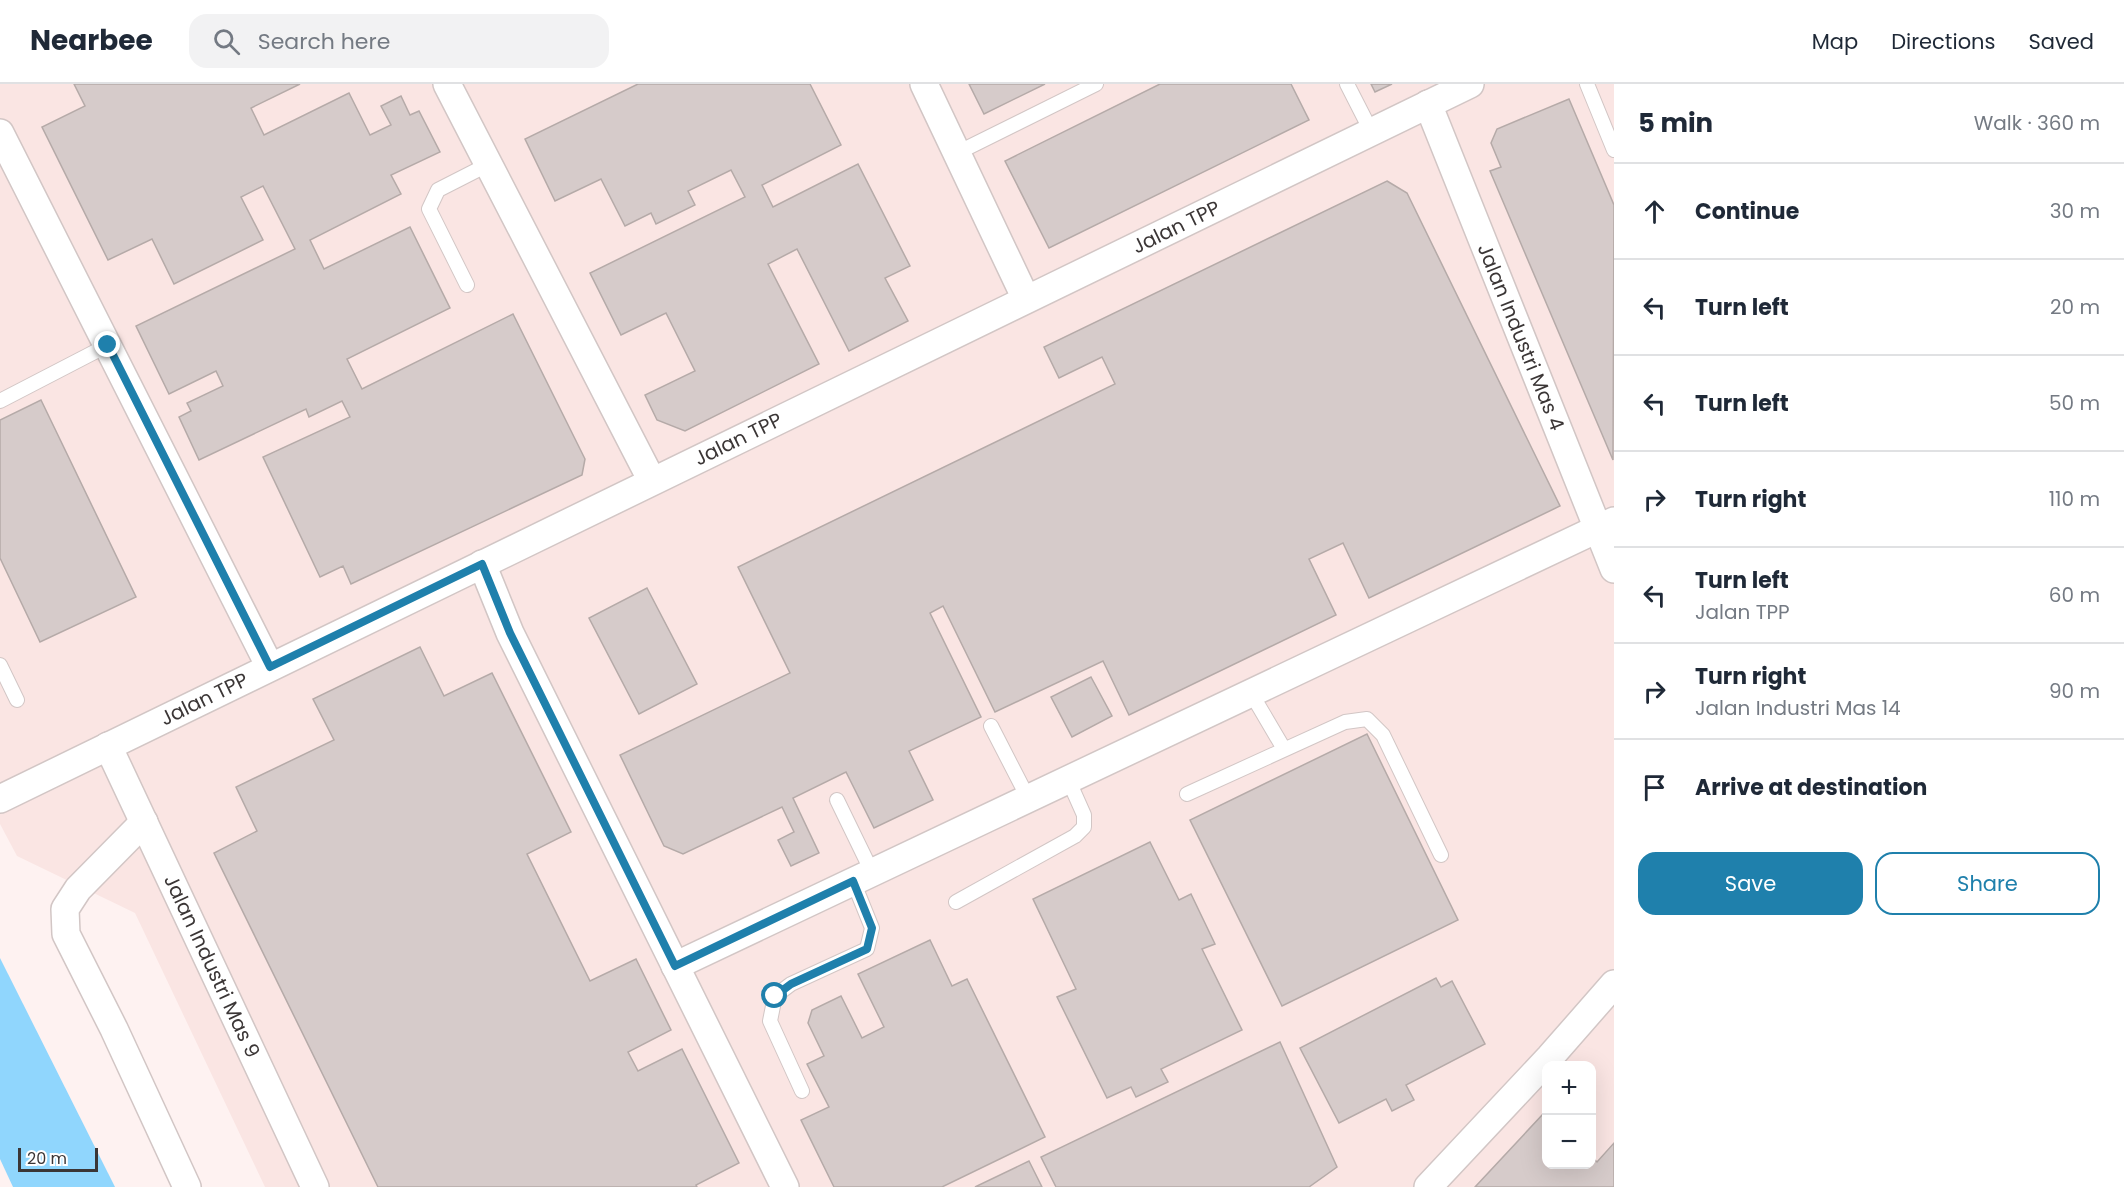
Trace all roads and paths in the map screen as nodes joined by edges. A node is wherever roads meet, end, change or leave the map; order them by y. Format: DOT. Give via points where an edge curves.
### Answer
graph roads {
  1 [pos="447,84"];
  2 [pos="924,84"];
  3 [pos="1096,84"];
  4 [pos="1347,84"];
  5 [pos="1470,84"];
  6 [pos="1587,84"];
  7 [pos="1428,104"];
  8 [pos="1371,131"];
  9 [pos="0,134"];
  10 [pos="1614,150"];
  11 [pos="957,153"];
  12 [pos="489,164"];
  13 [pos="467,285"];
  14 [pos="1026,299"];
  15 [pos="108,345"];
  16 [pos="0,400"];
  17 [pos="652,481"];
  18 [pos="1606,525"];
  19 [pos="482,564"];
  20 [pos="1614,569"];
  21 [pos="0,665"];
  22 [pos="270,667"];
  23 [pos="1251,693"];
  24 [pos="17,700"];
  25 [pos="991,726"];
  26 [pos="108,746"];
  27 [pos="1284,749"];
  28 [pos="1068,779"];
  29 [pos="1187,794"];
  30 [pos="4,797"];
  31 [pos="1028,798"];
  32 [pos="837,800"];
  33 [pos="144,822"];
  34 [pos="1441,855"];
  35 [pos="862,877"];
  36 [pos="956,902"];
  37 [pos="675,966"];
  38 [pos="1614,984"];
  39 [pos="802,1091"];
  40 [pos="187,1187"];
  41 [pos="315,1187"];
  42 [pos="785,1187"];
  43 [pos="1428,1187"];
  1 -- 12 [label="street"];
  2 -- 11 [label="street"];
  3 -- 11 [label="lane"];
  4 -- 8 [label="lane"];
  5 -- 7 [label="street, Jalan TPP"];
  6 -- 10 [label="lane"];
  7 -- 8 [label="street, Jalan TPP"];
  7 -- 18 [label="street, Jalan Industri Mas 4"];
  8 -- 14 [label="street, Jalan TPP"];
  9 -- 15 [label="street"];
  11 -- 14 [label="street"];
  12 -- 13 [label="lane" via="438,190 429,209"];
  12 -- 17 [label="street"];
  14 -- 17 [label="street, Jalan TPP"];
  15 -- 16 [label="lane"];
  15 -- 22 [label="street"];
  17 -- 19 [label="street, Jalan TPP"];
  18 -- 20 [label="street, Jalan Industri Mas 4"];
  18 -- 23 [label="street"];
  19 -- 22 [label="street, Jalan TPP"];
  19 -- 37 [label="street" via="510,633"];
  21 -- 24 [label="lane"];
  22 -- 26 [label="street, Jalan TPP"];
  23 -- 27 [label="lane"];
  23 -- 28 [label="street"];
  25 -- 31 [label="lane"];
  26 -- 30 [label="street, Jalan TPP"];
  26 -- 33 [label="street, Jalan Industri Mas 9"];
  27 -- 29 [label="lane"];
  27 -- 34 [label="lane" via="1345,722 1366,719 1383,735"];
  28 -- 31 [label="street"];
  28 -- 36 [label="lane" via="1084,815 1084,827 1075,836"];
  31 -- 35 [label="street"];
  32 -- 35 [label="lane"];
  33 -- 40 [label="street" via="78,889 65,909 66,934"];
  33 -- 41 [label="street, Jalan Industri Mas 9"];
  35 -- 37 [label="street"];
  35 -- 39 [label="lane" via="872,928 867,949 791,984 775,996 770,1021"];
  37 -- 42 [label="street"];
  38 -- 43 [label="street"];
}
